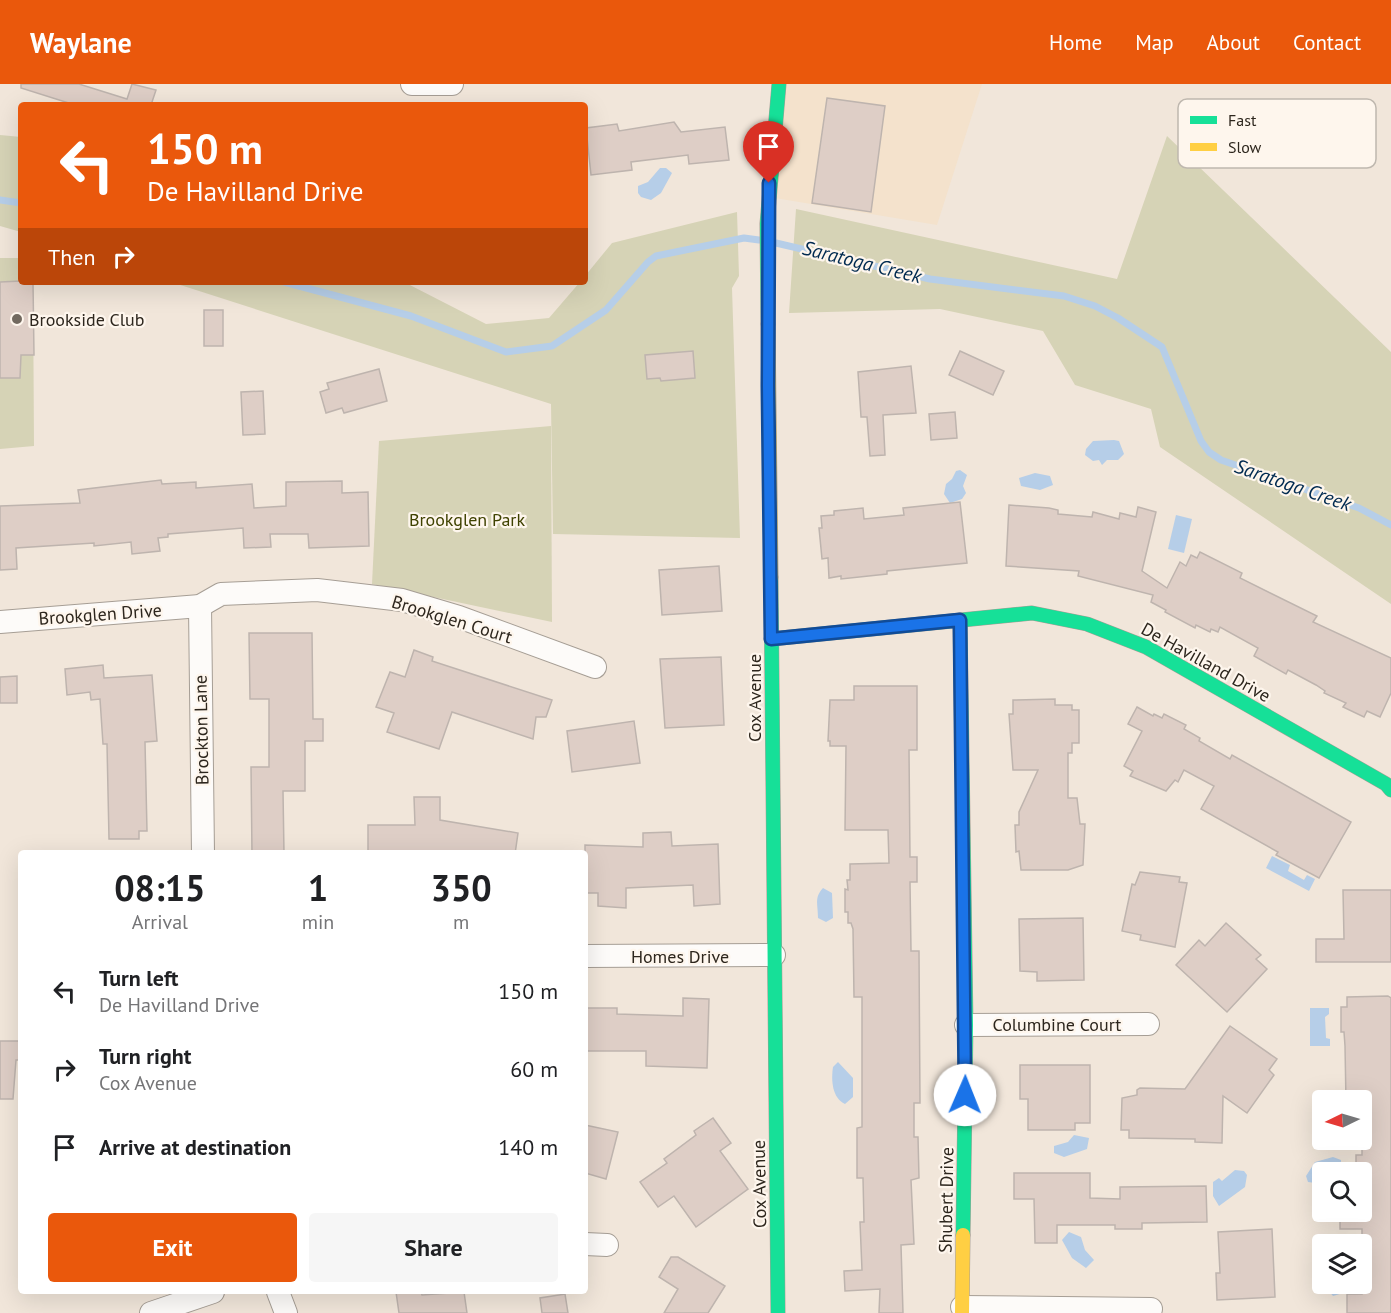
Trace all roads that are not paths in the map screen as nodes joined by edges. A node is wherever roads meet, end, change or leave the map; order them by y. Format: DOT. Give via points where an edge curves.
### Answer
graph roads {
  1 [pos="412,84"];
  2 [pos="452,84"];
  3 [pos="776,85"];
  4 [pos="200,606"];
  5 [pos="960,620"];
  6 [pos="0,622"];
  7 [pos="771,639"];
  8 [pos="595,667"];
  9 [pos="1391,790"];
  10 [pos="203,850"];
  11 [pos="774,955"];
  12 [pos="588,956"];
  13 [pos="1148,1024"];
  14 [pos="966,1025"];
  15 [pos="207,1294"];
  16 [pos="279,1294"];
  17 [pos="1151,1309"];
  18 [pos="962,1310"];
  19 [pos="151,1313"];
  20 [pos="286,1313"];
  21 [pos="778,1313"];
  1 -- 2 [label="street"];
  3 -- 7 [label="street, Cox Avenue" via="767,224"];
  4 -- 6 [label="street, Brookglen Drive"];
  4 -- 8 [label="street, Brookglen Court" via="221,594 317,590 402,600"];
  4 -- 10 [label="street, Brockton Lane"];
  5 -- 7 [label="street, De Havilland Drive"];
  5 -- 9 [label="street, De Havilland Drive" via="1032,613 1097,628 1146,647"];
  5 -- 14 [label="street, Shubert Drive"];
  7 -- 11 [label="street, Cox Avenue"];
  11 -- 12 [label="street, Homes Drive"];
  11 -- 21 [label="street, Cox Avenue"];
  13 -- 14 [label="street, Columbine Court"];
  14 -- 18 [label="street, Shubert Drive"];
  15 -- 19 [label="street"];
  16 -- 20 [label="street"];
  17 -- 18 [label="street"];
}
